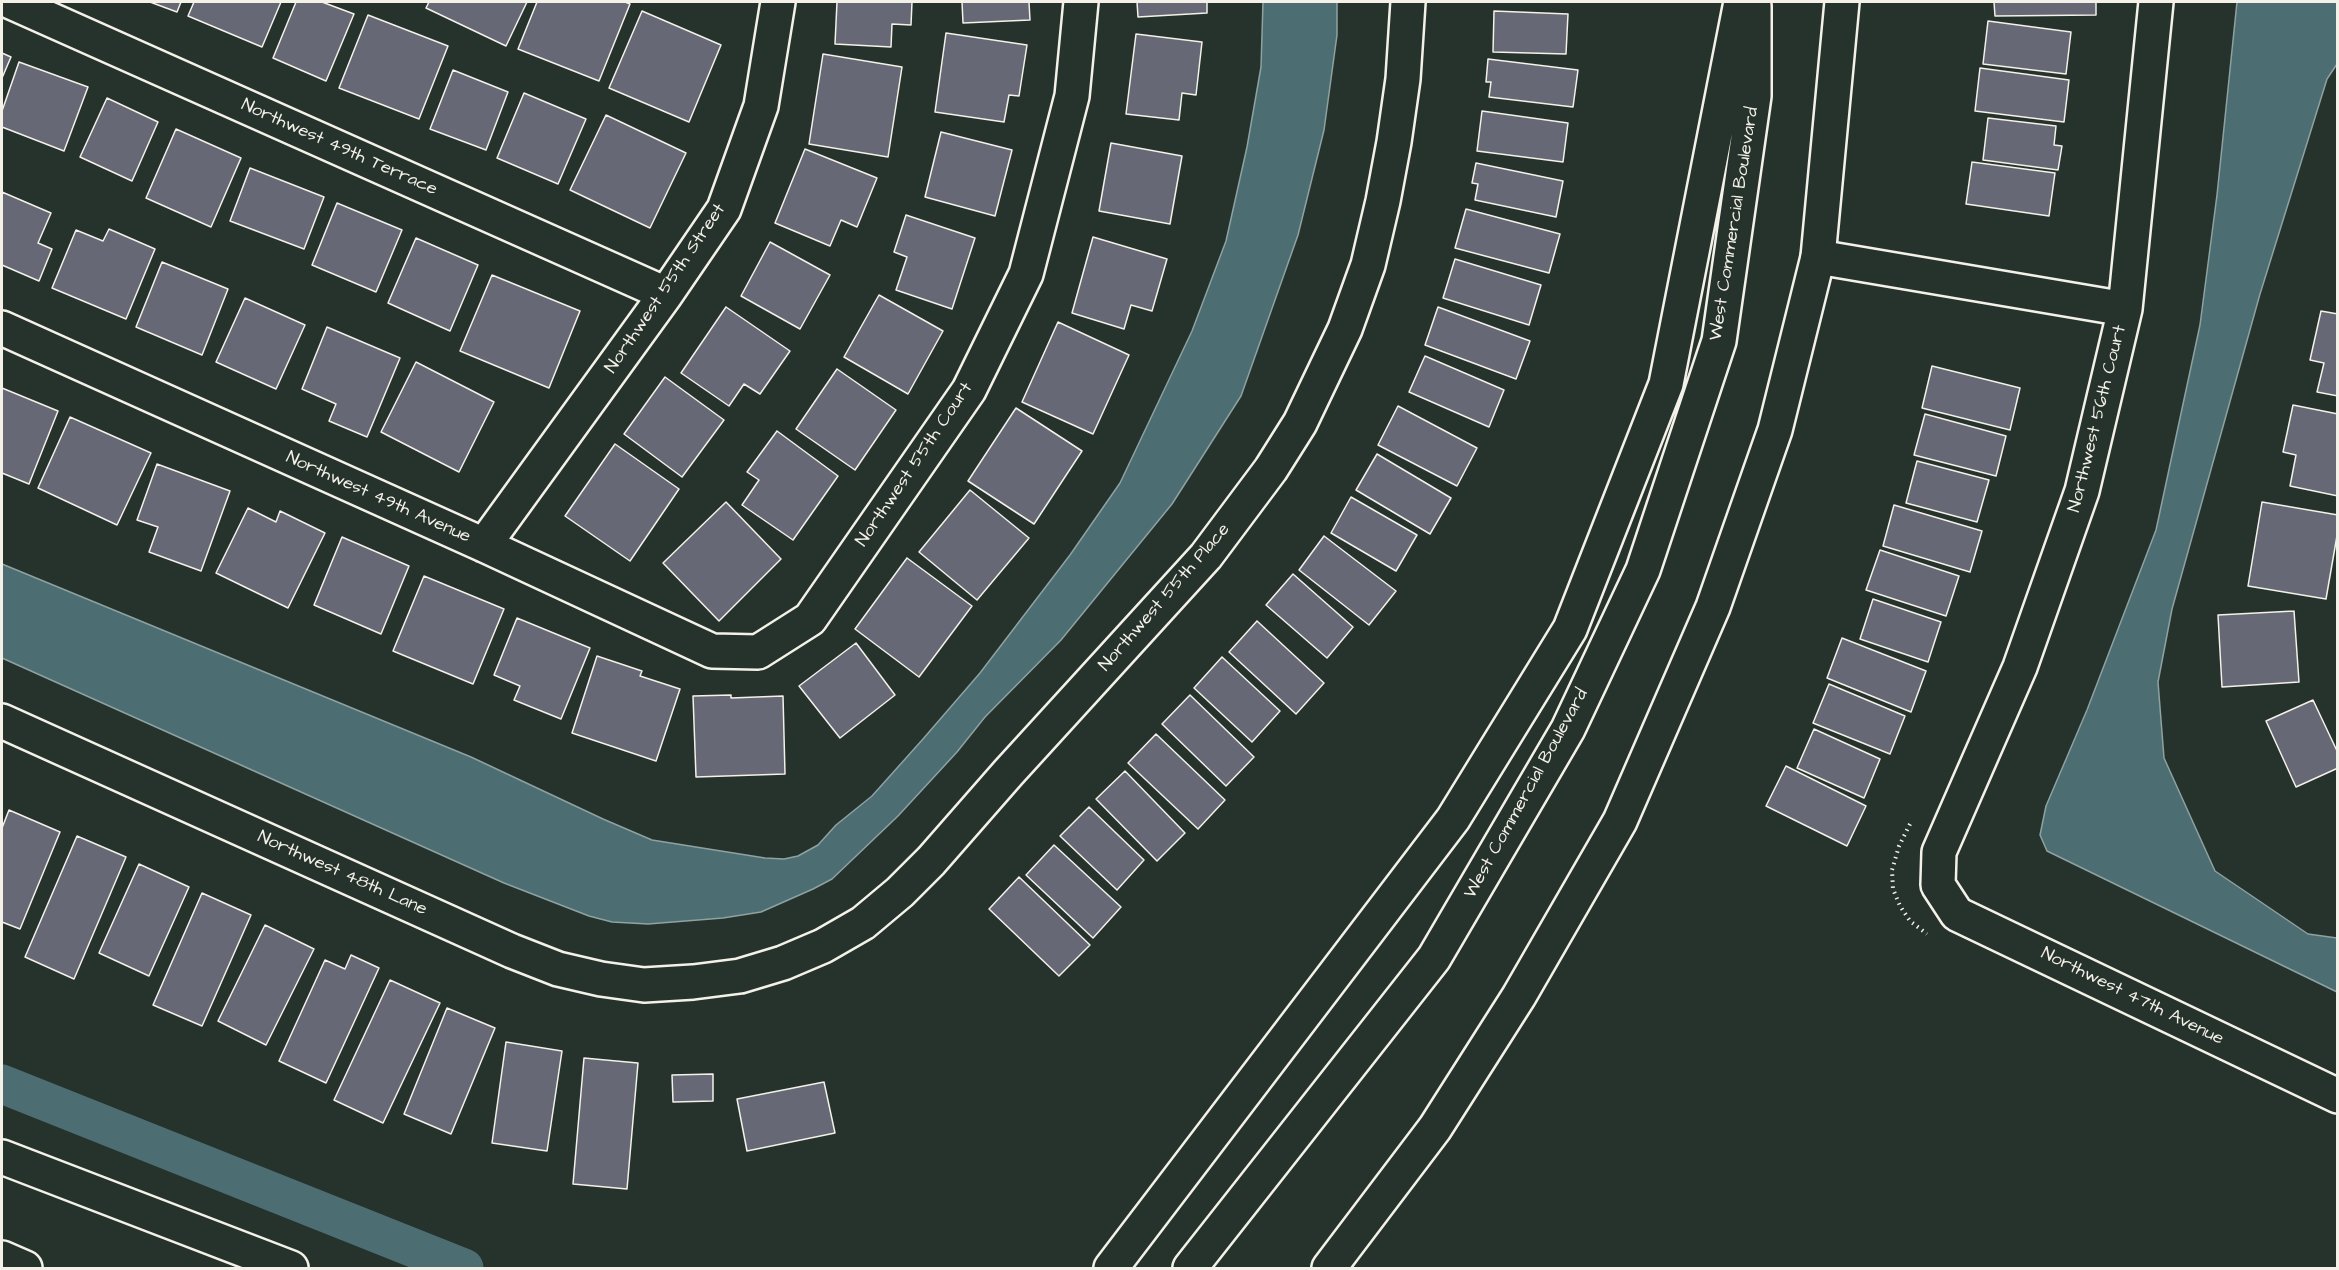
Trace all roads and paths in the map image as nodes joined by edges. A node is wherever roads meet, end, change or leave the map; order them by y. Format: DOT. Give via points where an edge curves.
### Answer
graph roads {
  1 [pos="11,2"];
  2 [pos="1081,2"];
  3 [pos="1408,2"];
  4 [pos="1741,2"];
  5 [pos="1755,2"];
  6 [pos="1842,2"];
  7 [pos="2156,2"];
  8 [pos="770,5"];
  9 [pos="1818,257"];
  10 [pos="666,294"];
  11 [pos="2125,309"];
  12 [pos="2,328"];
  13 [pos="484,545"];
  14 [pos="758,652"];
  15 [pos="2,721"];
  16 [pos="1914,814"];
  17 [pos="1938,885"];
  18 [pos="1934,938"];
  19 [pos="693,982"];
  20 [pos="2337,1096"];
  21 [pos="2,1157"];
  22 [pos="2,1258"];
  23 [pos="25,1269"];
  24 [pos="291,1269"];
  25 [pos="1111,1269"];
  26 [pos="1190,1269"];
  27 [pos="1329,1269"];
  1 -- 10 [label="main road, Northwest 49th Terrace"];
  2 -- 14 [label="main road, Northwest 55th Court" via="1072,96 1026,274 974,379 810,619"];
  3 -- 19 [label="main road, Northwest 55th Place" via="1394,142 1368,265 1324,375 1271,469 1206,556 900,892 863,923 823,946 740,976"];
  4 -- 25 [label="main road" via="1666,384 1570,629 1453,819"];
  5 -- 26 [label="main road, West Commercial Boulevard" via="1754,96 1719,341 1643,570 1568,729 1434,958"];
  6 -- 9 [label="main road"];
  7 -- 11 [label="main road, Northwest 56th Court"];
  8 -- 10 [label="main road, Northwest 55th Street" via="761,106 724,209"];
  9 -- 11 [label="main road"];
  9 -- 27 [label="main road" via="1775,430 1713,607 1620,821 1519,996 1435,1128"];
  10 -- 13 [label="main road, Northwest 55th Street"];
  11 -- 17 [label="main road, Northwest 56th Court" via="2082,491 2020,667 1939,852"];
  12 -- 13 [label="main road, Northwest 49th Avenue"];
  13 -- 14 [label="main road, Northwest 49th Avenue" via="712,651"];
  15 -- 19 [label="main road, Northwest 48th Lane" via="558,969 644,985"];
  16 -- 18 [label="path" via="1894,862 1893,889 1910,921"];
  17 -- 20 [label="main road, Northwest 47th Avenue" via="1957,914"];
  21 -- 24 [label="main road"];
  22 -- 23 [label="main road"];
}
